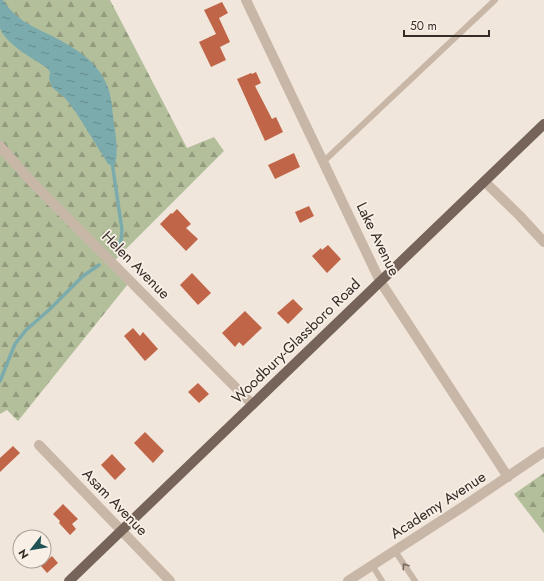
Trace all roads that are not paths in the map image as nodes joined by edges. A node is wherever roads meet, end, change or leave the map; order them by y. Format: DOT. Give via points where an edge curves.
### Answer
graph roads {
  1 [pos="246,0"];
  2 [pos="495,0"];
  3 [pos="544,124"];
  4 [pos="0,146"];
  5 [pos="323,162"];
  6 [pos="485,182"];
  7 [pos="544,242"];
  8 [pos="380,281"];
  9 [pos="252,404"];
  10 [pos="39,444"];
  11 [pos="544,452"];
  12 [pos="508,477"];
  13 [pos="122,530"];
  14 [pos="395,551"];
  15 [pos="372,565"];
  16 [pos="70,581"];
  17 [pos="170,581"];
  18 [pos="348,581"];
  19 [pos="382,581"];
  20 [pos="415,581"];
  1 -- 5 [label="street, Lake Avenue"];
  2 -- 5 [label="lane"];
  3 -- 6 [label="main road, Woodbury-Glassboro Road"];
  4 -- 9 [label="street, Helen Avenue" via="31,181"];
  5 -- 8 [label="street, Lake Avenue"];
  6 -- 7 [label="street"];
  6 -- 8 [label="main road, Woodbury-Glassboro Road"];
  8 -- 9 [label="main road, Woodbury-Glassboro Road"];
  8 -- 12 [label="street, Lake Avenue"];
  9 -- 13 [label="main road, Woodbury-Glassboro Road"];
  10 -- 13 [label="street, Asam Avenue"];
  11 -- 12 [label="street, Academy Avenue"];
  12 -- 14 [label="street, Academy Avenue"];
  13 -- 16 [label="main road, Woodbury-Glassboro Road"];
  13 -- 17 [label="street, Asam Avenue"];
  14 -- 15 [label="street, Academy Avenue"];
  20 -- 14 [label="lane, one-way"];
  15 -- 18 [label="street, Academy Avenue"];
  15 -- 19 [label="lane"];
}
